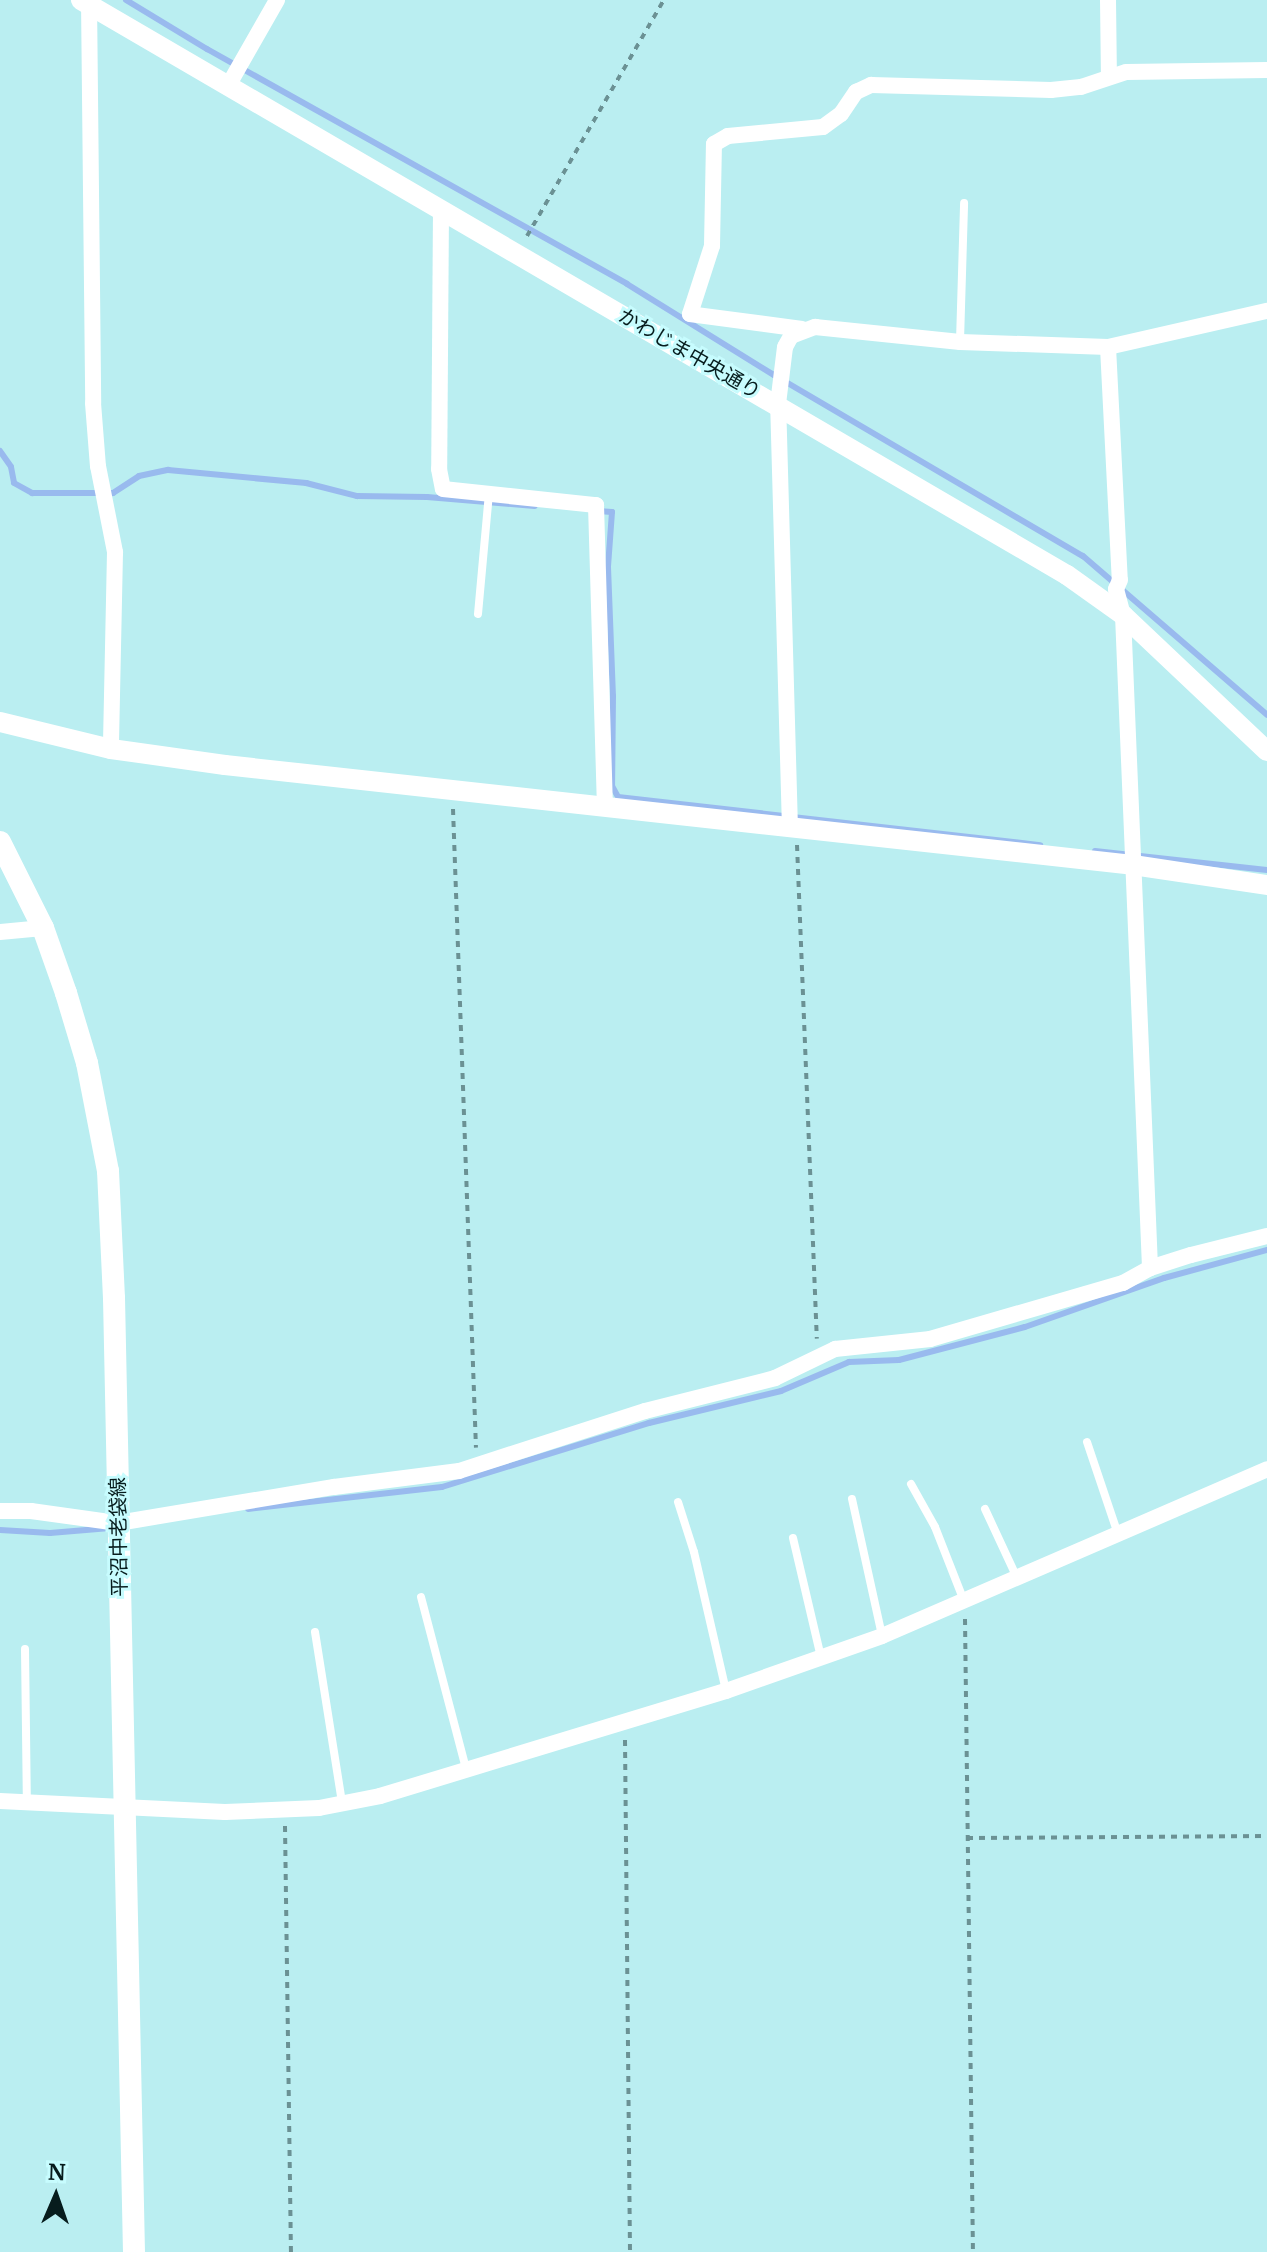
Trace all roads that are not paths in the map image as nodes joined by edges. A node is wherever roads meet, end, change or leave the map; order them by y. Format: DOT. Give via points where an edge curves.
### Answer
graph roads {
  1 [pos="277,0"];
  2 [pos="1108,0"];
  3 [pos="87,2"];
  4 [pos="1267,70"];
  5 [pos="1109,77"];
  6 [pos="228,86"];
  7 [pos="964,203"];
  8 [pos="441,209"];
  9 [pos="1267,311"];
  10 [pos="802,329"];
  11 [pos="960,342"];
  12 [pos="1108,347"];
  13 [pos="778,404"];
  14 [pos="489,494"];
  15 [pos="478,614"];
  16 [pos="1123,615"];
  17 [pos="0,722"];
  18 [pos="111,749"];
  19 [pos="1267,751"];
  20 [pos="605,808"];
  21 [pos="793,829"];
  22 [pos="0,842"];
  23 [pos="1133,865"];
  24 [pos="1267,885"];
  25 [pos="43,928"];
  26 [pos="0,932"];
  27 [pos="1267,1236"];
  28 [pos="1150,1268"];
  29 [pos="1087,1442"];
  30 [pos="1267,1469"];
  31 [pos="911,1484"];
  32 [pos="852,1499"];
  33 [pos="678,1502"];
  34 [pos="985,1509"];
  35 [pos="0,1511"];
  36 [pos="118,1523"];
  37 [pos="1118,1535"];
  38 [pos="793,1538"];
  39 [pos="1017,1578"];
  40 [pos="421,1597"];
  41 [pos="964,1601"];
  42 [pos="315,1632"];
  43 [pos="882,1636"];
  44 [pos="25,1649"];
  45 [pos="821,1658"];
  46 [pos="726,1691"];
  47 [pos="466,1769"];
  48 [pos="0,1801"];
  49 [pos="27,1802"];
  50 [pos="342,1803"];
  51 [pos="123,1805"];
  52 [pos="134,2252"];
  1 -- 6 [label="street"];
  2 -- 5 [label="street"];
  3 -- 6 [label="street, かわじま中央通り"];
  3 -- 18 [label="street" via="93,403 98,466 115,552"];
  4 -- 5 [label="street" via="1126,72"];
  5 -- 10 [label="street" via="1051,90 871,85 856,92 841,114 823,127 728,136 714,144 712,246 690,314"];
  6 -- 8 [label="street, かわじま中央通り"];
  7 -- 11 [label="lane"];
  8 -- 13 [label="street, かわじま中央通り"];
  8 -- 14 [label="street" via="439,469 443,489"];
  9 -- 12 [label="street"];
  10 -- 11 [label="street"];
  10 -- 13 [label="street" via="785,347"];
  11 -- 12 [label="street"];
  12 -- 16 [label="street"];
  13 -- 16 [label="street, かわじま中央通り" via="982,523"];
  13 -- 21 [label="street"];
  14 -- 15 [label="lane"];
  14 -- 20 [label="street" via="596,505"];
  16 -- 19 [label="street, かわじま中央通り"];
  16 -- 23 [label="street"];
  17 -- 18 [label="street"];
  18 -- 20 [label="street"];
  20 -- 21 [label="street"];
  21 -- 23 [label="street"];
  22 -- 25 [label="main road, 平沼中老袋線"];
  23 -- 24 [label="street"];
  23 -- 28 [label="street"];
  25 -- 26 [label="street"];
  25 -- 36 [label="main road, 平沼中老袋線" via="87,1063 108,1171"];
  27 -- 28 [label="street"];
  28 -- 36 [label="street" via="1123,1283 930,1339 835,1349 775,1378 645,1411 477,1467"];
  29 -- 37 [label="lane"];
  30 -- 37 [label="street"];
  31 -- 41 [label="lane" via="935,1527"];
  32 -- 43 [label="lane"];
  33 -- 46 [label="lane"];
  34 -- 39 [label="lane"];
  35 -- 36 [label="street"];
  36 -- 51 [label="main road, 平沼中老袋線"];
  37 -- 39 [label="street"];
  38 -- 45 [label="lane"];
  39 -- 41 [label="street"];
  40 -- 47 [label="lane"];
  41 -- 43 [label="street"];
  42 -- 50 [label="lane"];
  43 -- 45 [label="street"];
  44 -- 49 [label="lane"];
  45 -- 46 [label="street"];
  46 -- 47 [label="street"];
  47 -- 50 [label="street"];
  48 -- 49 [label="street"];
  49 -- 51 [label="street"];
  50 -- 51 [label="street" via="210,1812"];
  51 -- 52 [label="main road, 平沼中老袋線"];
}
